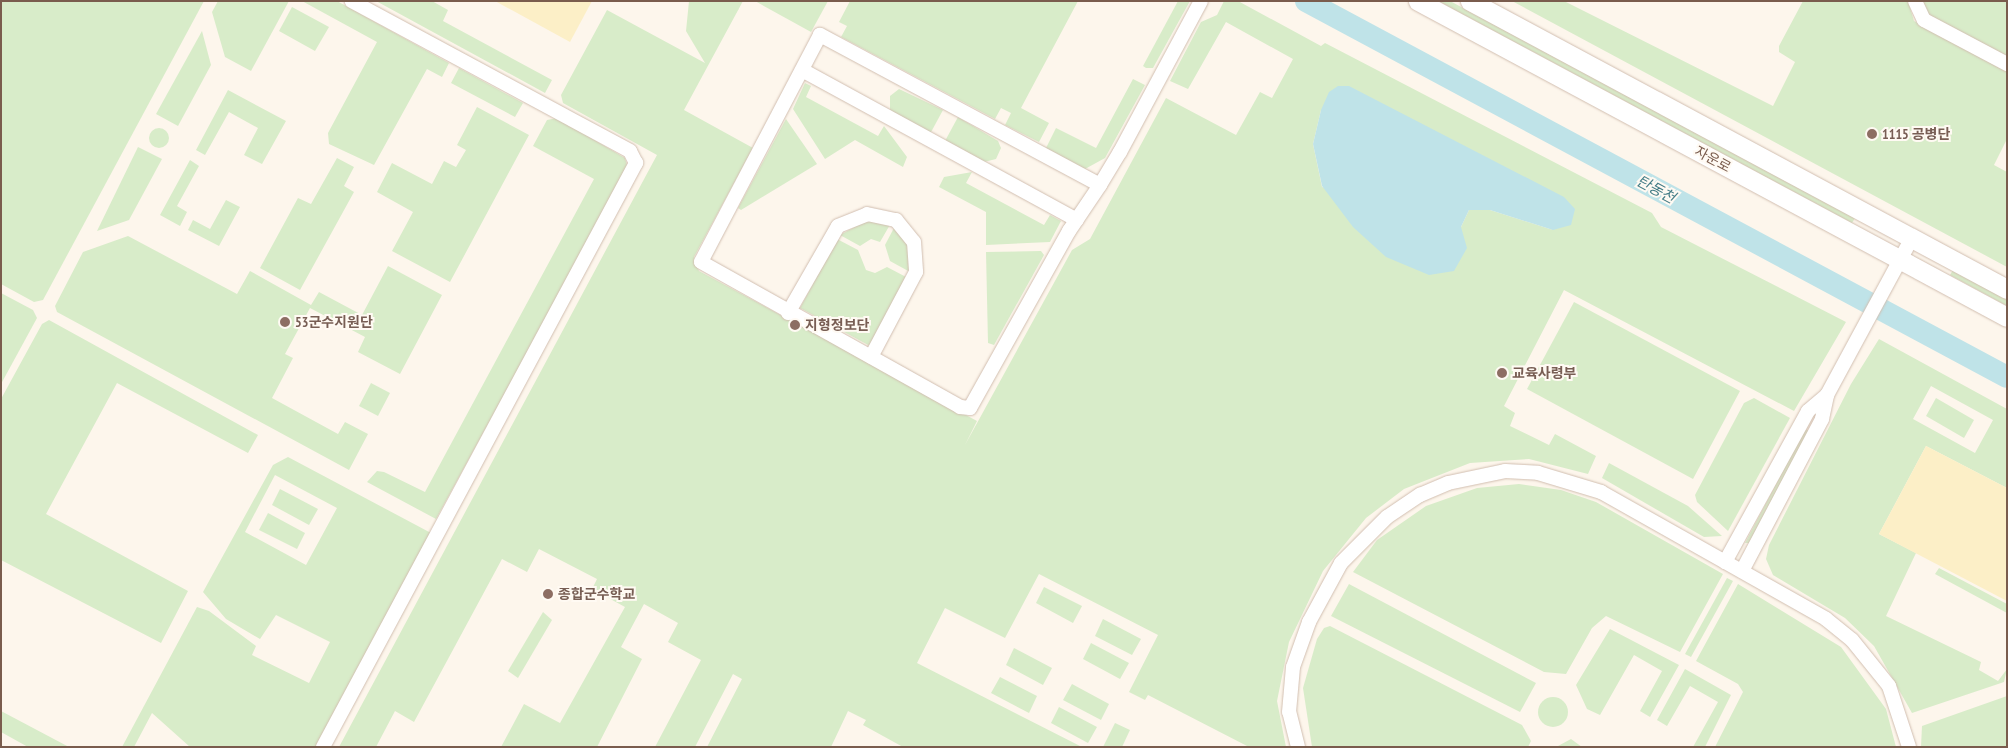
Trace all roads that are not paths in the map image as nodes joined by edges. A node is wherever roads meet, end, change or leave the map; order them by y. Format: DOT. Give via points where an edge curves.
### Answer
graph roads {
  1 [pos="352,1"];
  2 [pos="1201,1"];
  3 [pos="1418,1"];
  4 [pos="1470,1"];
  5 [pos="1915,1"];
  6 [pos="2007,64"];
  7 [pos="802,70"];
  8 [pos="1100,185"];
  9 [pos="1077,220"];
  10 [pos="1912,238"];
  11 [pos="1900,260"];
  12 [pos="2007,289"];
  13 [pos="788,313"];
  14 [pos="2007,317"];
  15 [pos="871,357"];
  16 [pos="1827,395"];
  17 [pos="1725,562"];
  18 [pos="1742,571"];
  19 [pos="323,747"];
  20 [pos="1298,747"];
  21 [pos="1909,747"];
  1 -- 19 [label="street" via="630,151 636,163"];
  2 -- 8 [label="street"];
  3 -- 11 [label="street, 자운로"];
  4 -- 10 [label="street, 자운로"];
  5 -- 6 [label="street" via="1924,20"];
  7 -- 8 [label="street" via="820,35"];
  7 -- 9 [label="street"];
  7 -- 13 [label="street" via="701,256 706,268"];
  8 -- 9 [label="street"];
  9 -- 15 [label="street" via="970,408 960,407"];
  10 -- 11 [label="street"];
  10 -- 12 [label="street, 자운로"];
  11 -- 14 [label="street, 자운로"];
  11 -- 16 [label="street"];
  13 -- 15 [label="street"];
  13 -- 15 [label="street" via="838,226 867,214 896,220 914,242 916,272"];
  16 -- 17 [label="street" via="1808,412"];
  16 -- 18 [label="street" via="1822,419"];
  17 -- 18 [label="street"];
  17 -- 20 [label="street" via="1601,492 1554,476 1496,473 1448,483 1420,495 1387,517 1350,552 1309,622 1289,690"];
  18 -- 21 [label="street" via="1826,619 1852,640 1889,686"];
}
